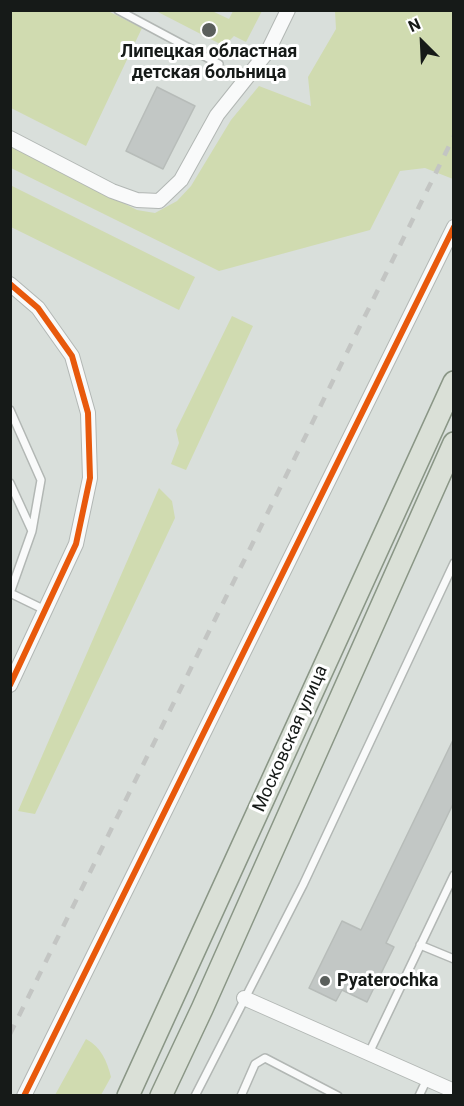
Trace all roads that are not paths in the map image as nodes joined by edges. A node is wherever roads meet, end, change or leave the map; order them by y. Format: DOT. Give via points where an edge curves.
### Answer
graph roads {
  1 [pos="118,10"];
  2 [pos="288,10"];
  3 [pos="219,64"];
  4 [pos="10,138"];
  5 [pos="453,227"];
  6 [pos="10,284"];
  7 [pos="453,382"];
  8 [pos="10,410"];
  9 [pos="453,444"];
  10 [pos="10,483"];
  11 [pos="32,531"];
  12 [pos="453,563"];
  13 [pos="11,593"];
  14 [pos="45,610"];
  15 [pos="10,685"];
  16 [pos="453,875"];
  17 [pos="420,945"];
  18 [pos="453,959"];
  19 [pos="244,998"];
  20 [pos="369,1053"];
  21 [pos="427,1079"];
  22 [pos="453,1091"];
  23 [pos="24,1095"];
  24 [pos="128,1095"];
  25 [pos="161,1095"];
  26 [pos="195,1095"];
  27 [pos="241,1095"];
  28 [pos="338,1095"];
  29 [pos="419,1095"];
  1 -- 3 [label="lane"];
  2 -- 4 [label="street" via="268,51 217,115 182,180 159,201 137,200 112,191"];
  5 -- 23 [label="street"];
  6 -- 14 [label="street" via="38,308 72,356 88,413 90,478 76,544"];
  7 -- 24 [label="main road, Московская улица"];
  8 -- 11 [label="lane" via="41,480"];
  9 -- 25 [label="main road, Московская улица"];
  10 -- 11 [label="lane"];
  11 -- 13 [label="lane"];
  12 -- 19 [label="lane" via="303,885"];
  13 -- 14 [label="lane"];
  14 -- 15 [label="street"];
  16 -- 17 [label="lane"];
  17 -- 18 [label="lane"];
  17 -- 20 [label="lane"];
  19 -- 20 [label="street"];
  19 -- 26 [label="lane"];
  20 -- 21 [label="street"];
  21 -- 22 [label="street"];
  21 -- 29 [label="lane"];
  27 -- 28 [label="lane" via="255,1064 265,1058"];
}
